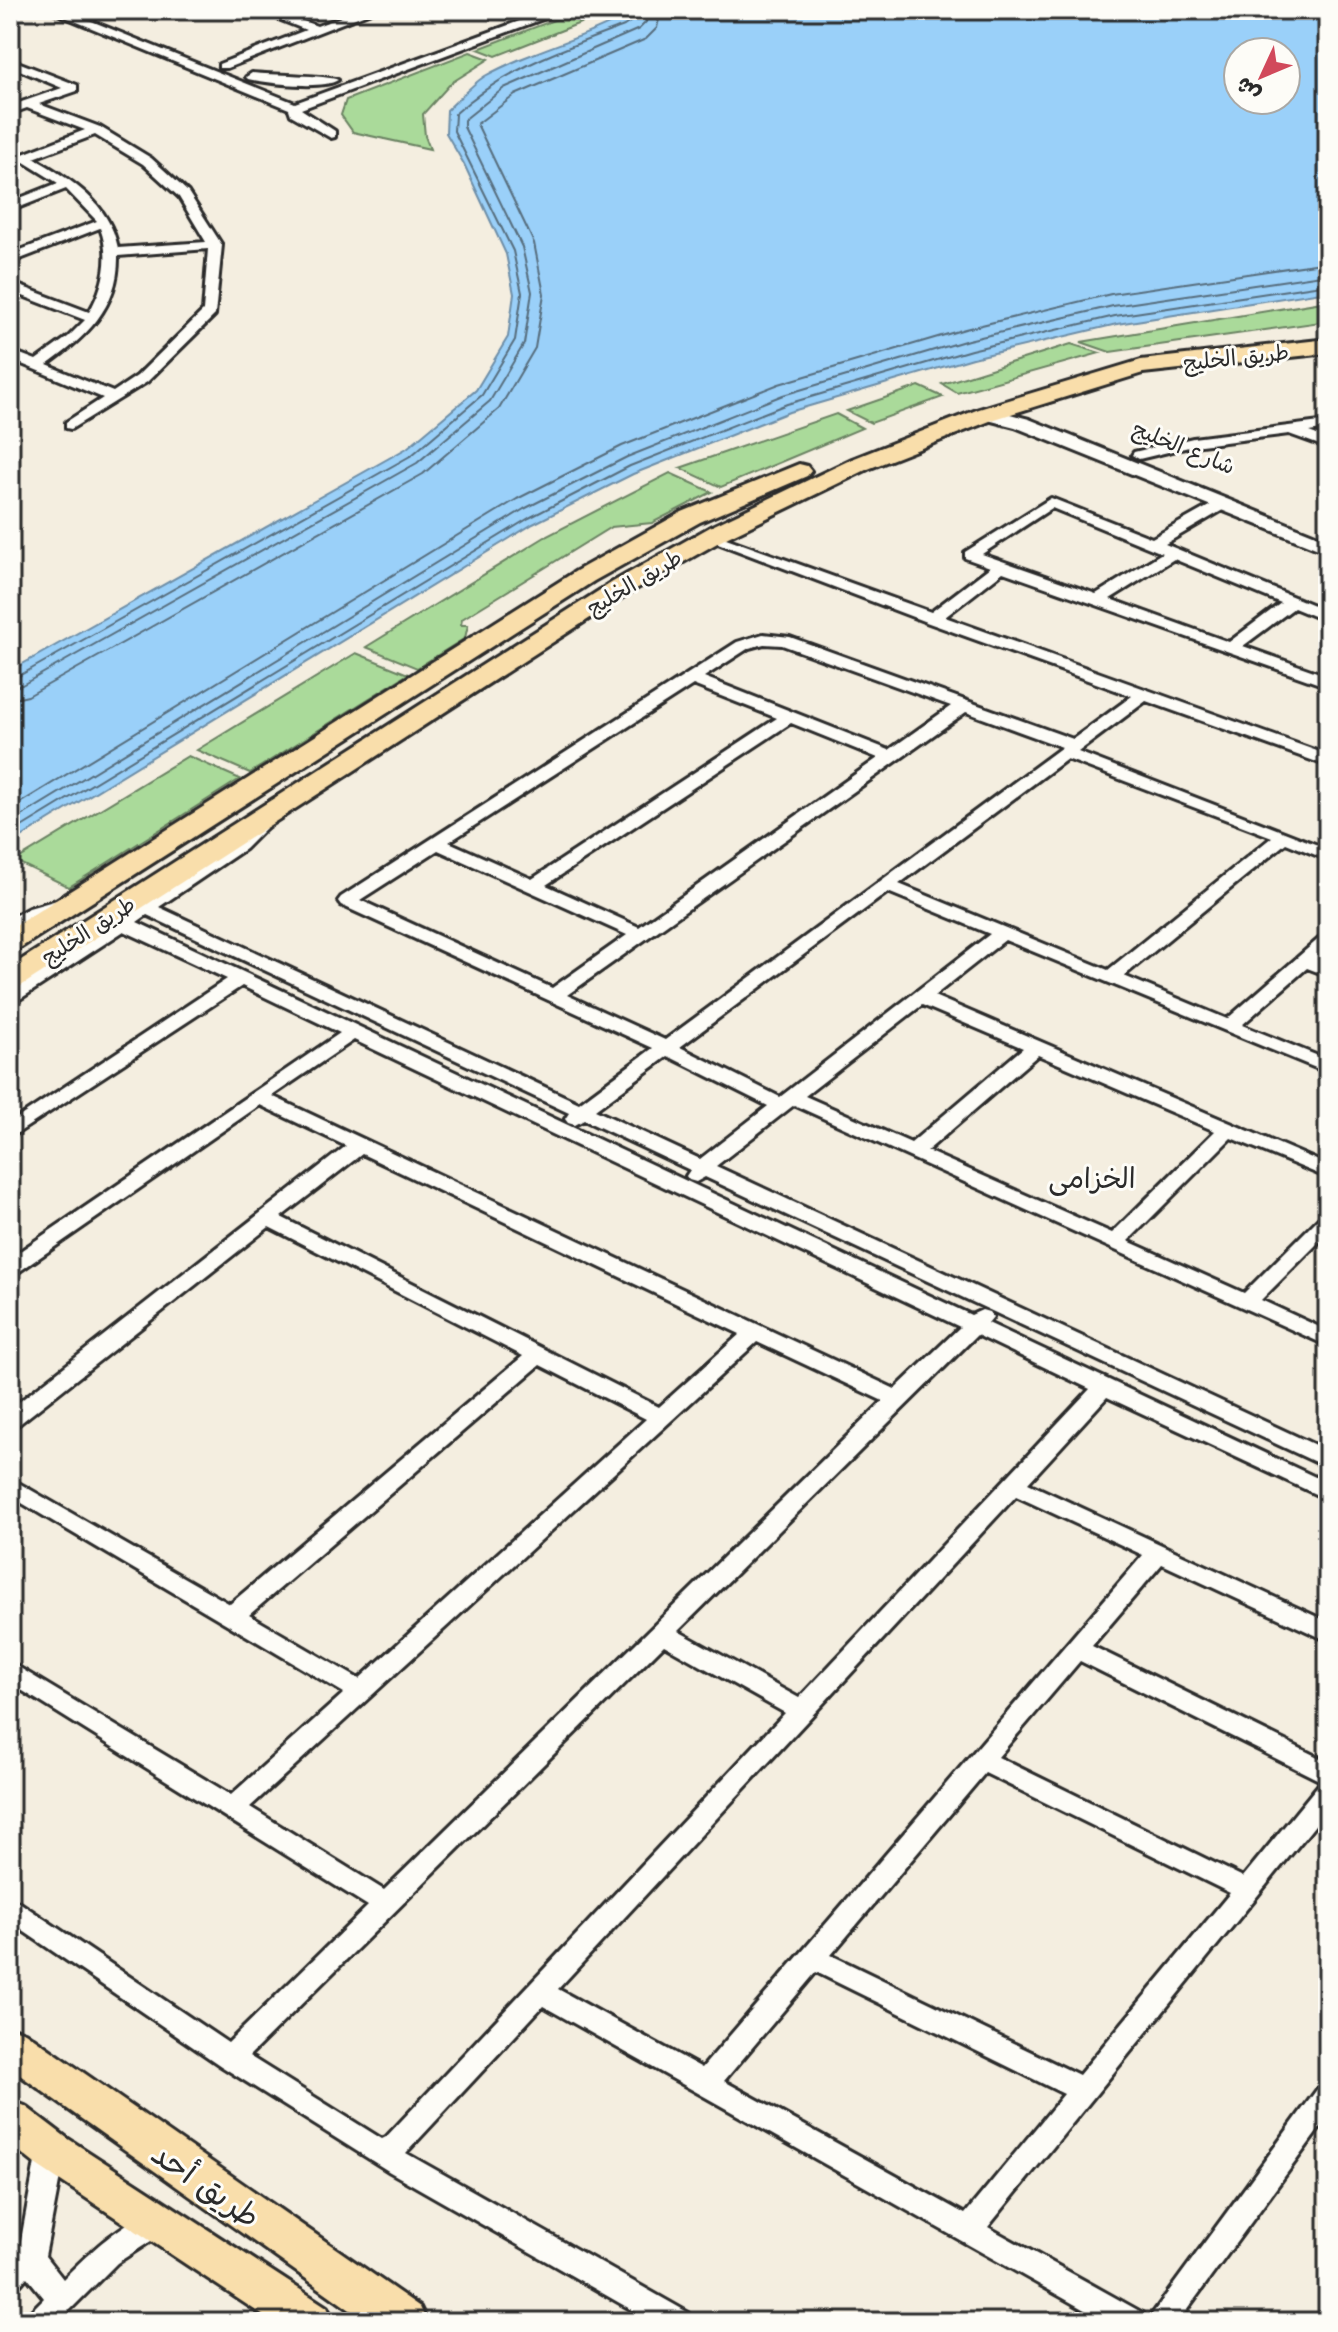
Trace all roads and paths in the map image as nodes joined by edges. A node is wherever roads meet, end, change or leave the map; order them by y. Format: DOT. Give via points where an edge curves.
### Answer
graph roads {
  1 [pos="54,10"];
  2 [pos="85,10"];
  3 [pos="262,10"];
  4 [pos="370,10"];
  5 [pos="525,10"];
  6 [pos="561,10"];
  7 [pos="316,30"];
  8 [pos="10,62"];
  9 [pos="223,66"];
  10 [pos="24,67"];
  11 [pos="10,72"];
  12 [pos="252,77"];
  13 [pos="332,80"];
  14 [pos="294,100"];
  15 [pos="28,104"];
  16 [pos="10,110"];
  17 [pos="96,130"];
  18 [pos="331,134"];
  19 [pos="24,157"];
  20 [pos="10,163"];
  21 [pos="67,184"];
  22 [pos="10,207"];
  23 [pos="102,223"];
  24 [pos="215,245"];
  25 [pos="113,252"];
  26 [pos="10,259"];
  27 [pos="10,286"];
  28 [pos="92,318"];
  29 [pos="1328,330"];
  30 [pos="1328,346"];
  31 [pos="10,354"];
  32 [pos="38,365"];
  33 [pos="115,398"];
  34 [pos="1033,399"];
  35 [pos="987,414"];
  36 [pos="71,425"];
  37 [pos="1328,425"];
  38 [pos="1290,429"];
  39 [pos="1328,444"];
  40 [pos="1139,455"];
  41 [pos="1223,504"];
  42 [pos="1328,531"];
  43 [pos="710,537"];
  44 [pos="1153,544"];
  45 [pos="1328,547"];
  46 [pos="1173,553"];
  47 [pos="1001,566"];
  48 [pos="1098,600"];
  49 [pos="1292,602"];
  50 [pos="1328,617"];
  51 [pos="932,619"];
  52 [pos="1231,648"];
  53 [pos="691,678"];
  54 [pos="1328,682"];
  55 [pos="1142,696"];
  56 [pos="964,705"];
  57 [pos="790,717"];
  58 [pos="1071,750"];
  59 [pos="891,757"];
  60 [pos="1328,761"];
  61 [pos="279,808"];
  62 [pos="1284,836"];
  63 [pos="436,843"];
  64 [pos="1328,855"];
  65 [pos="533,886"];
  66 [pos="889,886"];
  67 [pos="76,900"];
  68 [pos="146,908"];
  69 [pos="123,923"];
  70 [pos="10,925"];
  71 [pos="1003,933"];
  72 [pos="640,934"];
  73 [pos="1328,940"];
  74 [pos="10,942"];
  75 [pos="1304,961"];
  76 [pos="1328,970"];
  77 [pos="1111,977"];
  78 [pos="242,978"];
  79 [pos="10,980"];
  80 [pos="553,996"];
  81 [pos="10,997"];
  82 [pos="920,997"];
  83 [pos="1230,1026"];
  84 [pos="353,1032"];
  85 [pos="1036,1047"];
  86 [pos="668,1048"];
  87 [pos="1328,1067"];
  88 [pos="258,1097"];
  89 [pos="786,1101"];
  90 [pos="581,1111"];
  91 [pos="1228,1129"];
  92 [pos="565,1131"];
  93 [pos="10,1132"];
  94 [pos="360,1145"];
  95 [pos="913,1152"];
  96 [pos="702,1167"];
  97 [pos="1328,1172"];
  98 [pos="689,1189"];
  99 [pos="267,1218"];
  100 [pos="1328,1221"];
  101 [pos="1114,1243"];
  102 [pos="10,1268"];
  103 [pos="1247,1302"];
  104 [pos="995,1304"];
  105 [pos="975,1325"];
  106 [pos="755,1332"];
  107 [pos="1328,1339"];
  108 [pos="538,1355"];
  109 [pos="1105,1386"];
  110 [pos="899,1400"];
  111 [pos="1204,1402"];
  112 [pos="661,1417"];
  113 [pos="10,1420"];
  114 [pos="1235,1447"];
  115 [pos="1328,1460"];
  116 [pos="1013,1485"];
  117 [pos="10,1486"];
  118 [pos="1328,1492"];
  119 [pos="1158,1553"];
  120 [pos="232,1616"];
  121 [pos="1328,1632"];
  122 [pos="661,1633"];
  123 [pos="1077,1649"];
  124 [pos="10,1671"];
  125 [pos="361,1692"];
  126 [pos="801,1711"];
  127 [pos="982,1760"];
  128 [pos="1328,1773"];
  129 [pos="1328,1791"];
  130 [pos="232,1809"];
  131 [pos="1247,1890"];
  132 [pos="386,1904"];
  133 [pos="10,1909"];
  134 [pos="813,1958"];
  135 [pos="539,1991"];
  136 [pos="10,2045"];
  137 [pos="230,2058"];
  138 [pos="705,2084"];
  139 [pos="1083,2090"];
  140 [pos="1328,2096"];
  141 [pos="10,2119"];
  142 [pos="51,2151"];
  143 [pos="381,2152"];
  144 [pos="158,2221"];
  145 [pos="969,2230"];
  146 [pos="19,2266"];
  147 [pos="62,2299"];
  148 [pos="39,2322"];
  149 [pos="311,2322"];
  150 [pos="404,2322"];
  151 [pos="679,2322"];
  152 [pos="1133,2322"];
  153 [pos="1161,2322"];
  1 -- 14 [label="street" via="276,100"];
  2 -- 9 [label="street"];
  3 -- 7 [label="street"];
  4 -- 7 [label="street"];
  5 -- 13 [label="street"];
  6 -- 14 [label="street"];
  7 -- 9 [label="street"];
  8 -- 10 [label="street"];
  9 -- 12 [label="street"];
  10 -- 11 [label="street"];
  10 -- 15 [label="street" via="73,88"];
  12 -- 13 [label="street"];
  12 -- 14 [label="street"];
  13 -- 14 [label="street"];
  14 -- 18 [label="street" via="295,112"];
  15 -- 16 [label="street"];
  15 -- 17 [label="street"];
  17 -- 19 [label="street"];
  17 -- 24 [label="street" via="147,161 184,195"];
  19 -- 20 [label="street"];
  19 -- 21 [label="street"];
  21 -- 22 [label="street"];
  21 -- 23 [label="street" via="96,209"];
  23 -- 25 [label="street"];
  23 -- 26 [label="street"];
  24 -- 25 [label="street"];
  24 -- 33 [label="street" via="210,312 142,379"];
  25 -- 28 [label="street" via="109,285"];
  27 -- 28 [label="street"];
  28 -- 32 [label="street"];
  29 -- 67 [label="main road, طريق الخليج" via="1167,348 1030,380 850,448 691,517 585,576"];
  30 -- 34 [label="main road, طريق الخليج" via="1141,367"];
  31 -- 32 [label="street"];
  32 -- 33 [label="street"];
  33 -- 36 [label="street"];
  34 -- 35 [label="main road, طريق الخليج"];
  34 -- 40 [label="street, شارع الخليج" via="1036,414"];
  35 -- 41 [label="street" via="1022,423"];
  35 -- 43 [label="main road, طريق الخليج" via="860,464"];
  37 -- 38 [label="street"];
  38 -- 39 [label="street"];
  38 -- 40 [label="street"];
  40 -- 42 [label="street, شارع الخليج"];
  41 -- 44 [label="street"];
  41 -- 45 [label="street"];
  43 -- 51 [label="street"];
  43 -- 61 [label="main road, طريق الخليج" via="620,588"];
  44 -- 46 [label="street"];
  44 -- 47 [label="street" via="1051,502 970,555"];
  46 -- 48 [label="street"];
  46 -- 49 [label="street"];
  47 -- 48 [label="street"];
  47 -- 51 [label="street"];
  48 -- 52 [label="street"];
  49 -- 50 [label="street"];
  49 -- 52 [label="street"];
  51 -- 55 [label="street"];
  52 -- 54 [label="street"];
  53 -- 56 [label="street" via="743,645 784,640"];
  53 -- 57 [label="street"];
  53 -- 63 [label="street"];
  55 -- 58 [label="street"];
  55 -- 60 [label="street"];
  56 -- 58 [label="street"];
  56 -- 59 [label="street"];
  57 -- 59 [label="street"];
  57 -- 65 [label="street"];
  58 -- 62 [label="street"];
  58 -- 66 [label="street"];
  59 -- 72 [label="street"];
  61 -- 68 [label="street" via="239,845"];
  61 -- 79 [label="main road, طريق الخليج"];
  62 -- 64 [label="street"];
  62 -- 77 [label="street"];
  63 -- 65 [label="street"];
  63 -- 80 [label="street" via="347,901"];
  65 -- 72 [label="street"];
  66 -- 71 [label="street"];
  66 -- 86 [label="street"];
  67 -- 70 [label="street"];
  67 -- 74 [label="main road, طريق الخليج"];
  68 -- 69 [label="street"];
  68 -- 90 [label="street"];
  69 -- 78 [label="street"];
  69 -- 81 [label="street"];
  71 -- 77 [label="street"];
  71 -- 82 [label="street"];
  72 -- 80 [label="street"];
  73 -- 75 [label="street"];
  75 -- 76 [label="street"];
  75 -- 83 [label="street"];
  77 -- 83 [label="street"];
  78 -- 84 [label="street"];
  78 -- 93 [label="street"];
  80 -- 86 [label="street"];
  82 -- 85 [label="street"];
  82 -- 89 [label="street"];
  83 -- 87 [label="street"];
  84 -- 88 [label="street"];
  84 -- 92 [label="street"];
  85 -- 91 [label="street"];
  85 -- 95 [label="street"];
  86 -- 89 [label="street"];
  86 -- 90 [label="street"];
  88 -- 94 [label="street"];
  88 -- 102 [label="street"];
  89 -- 95 [label="street"];
  89 -- 96 [label="street"];
  90 -- 92 [label="street"];
  90 -- 96 [label="street"];
  91 -- 97 [label="street"];
  91 -- 101 [label="street"];
  92 -- 98 [label="street"];
  94 -- 99 [label="street"];
  94 -- 106 [label="street"];
  95 -- 101 [label="street"];
  96 -- 98 [label="street"];
  96 -- 104 [label="street"];
  98 -- 105 [label="street"];
  99 -- 108 [label="street"];
  99 -- 113 [label="street"];
  100 -- 103 [label="street"];
  101 -- 103 [label="street"];
  103 -- 107 [label="street"];
  104 -- 105 [label="street"];
  104 -- 111 [label="street"];
  105 -- 109 [label="street"];
  105 -- 110 [label="street"];
  106 -- 110 [label="street"];
  106 -- 112 [label="street"];
  108 -- 112 [label="street"];
  108 -- 120 [label="street"];
  109 -- 114 [label="street"];
  109 -- 116 [label="street"];
  110 -- 122 [label="street"];
  111 -- 114 [label="street"];
  111 -- 115 [label="street"];
  112 -- 125 [label="street"];
  114 -- 118 [label="street"];
  116 -- 119 [label="street"];
  116 -- 126 [label="street"];
  117 -- 120 [label="street"];
  119 -- 121 [label="street"];
  119 -- 123 [label="street"];
  120 -- 125 [label="street"];
  122 -- 126 [label="street"];
  122 -- 132 [label="street"];
  123 -- 127 [label="street"];
  123 -- 128 [label="street"];
  124 -- 130 [label="street"];
  125 -- 130 [label="street"];
  126 -- 135 [label="street"];
  127 -- 131 [label="street"];
  127 -- 134 [label="street"];
  129 -- 131 [label="street"];
  130 -- 132 [label="street"];
  131 -- 139 [label="street"];
  132 -- 137 [label="street"];
  133 -- 137 [label="street"];
  134 -- 138 [label="street"];
  134 -- 139 [label="street"];
  135 -- 138 [label="street"];
  135 -- 143 [label="street" via="396,2145"];
  136 -- 150 [label="main road, طريق أحد"];
  137 -- 143 [label="street"];
  138 -- 145 [label="street"];
  139 -- 145 [label="street"];
  140 -- 153 [label="street"];
  141 -- 142 [label="main road, طريق أحد"];
  142 -- 144 [label="main road, طريق أحد"];
  142 -- 146 [label="street" via="33,2251"];
  143 -- 151 [label="street"];
  144 -- 147 [label="street" via="107,2254"];
  144 -- 149 [label="main road, طريق أحد"];
  145 -- 152 [label="street"];
  146 -- 147 [label="street"];
  147 -- 148 [label="street"];
}
